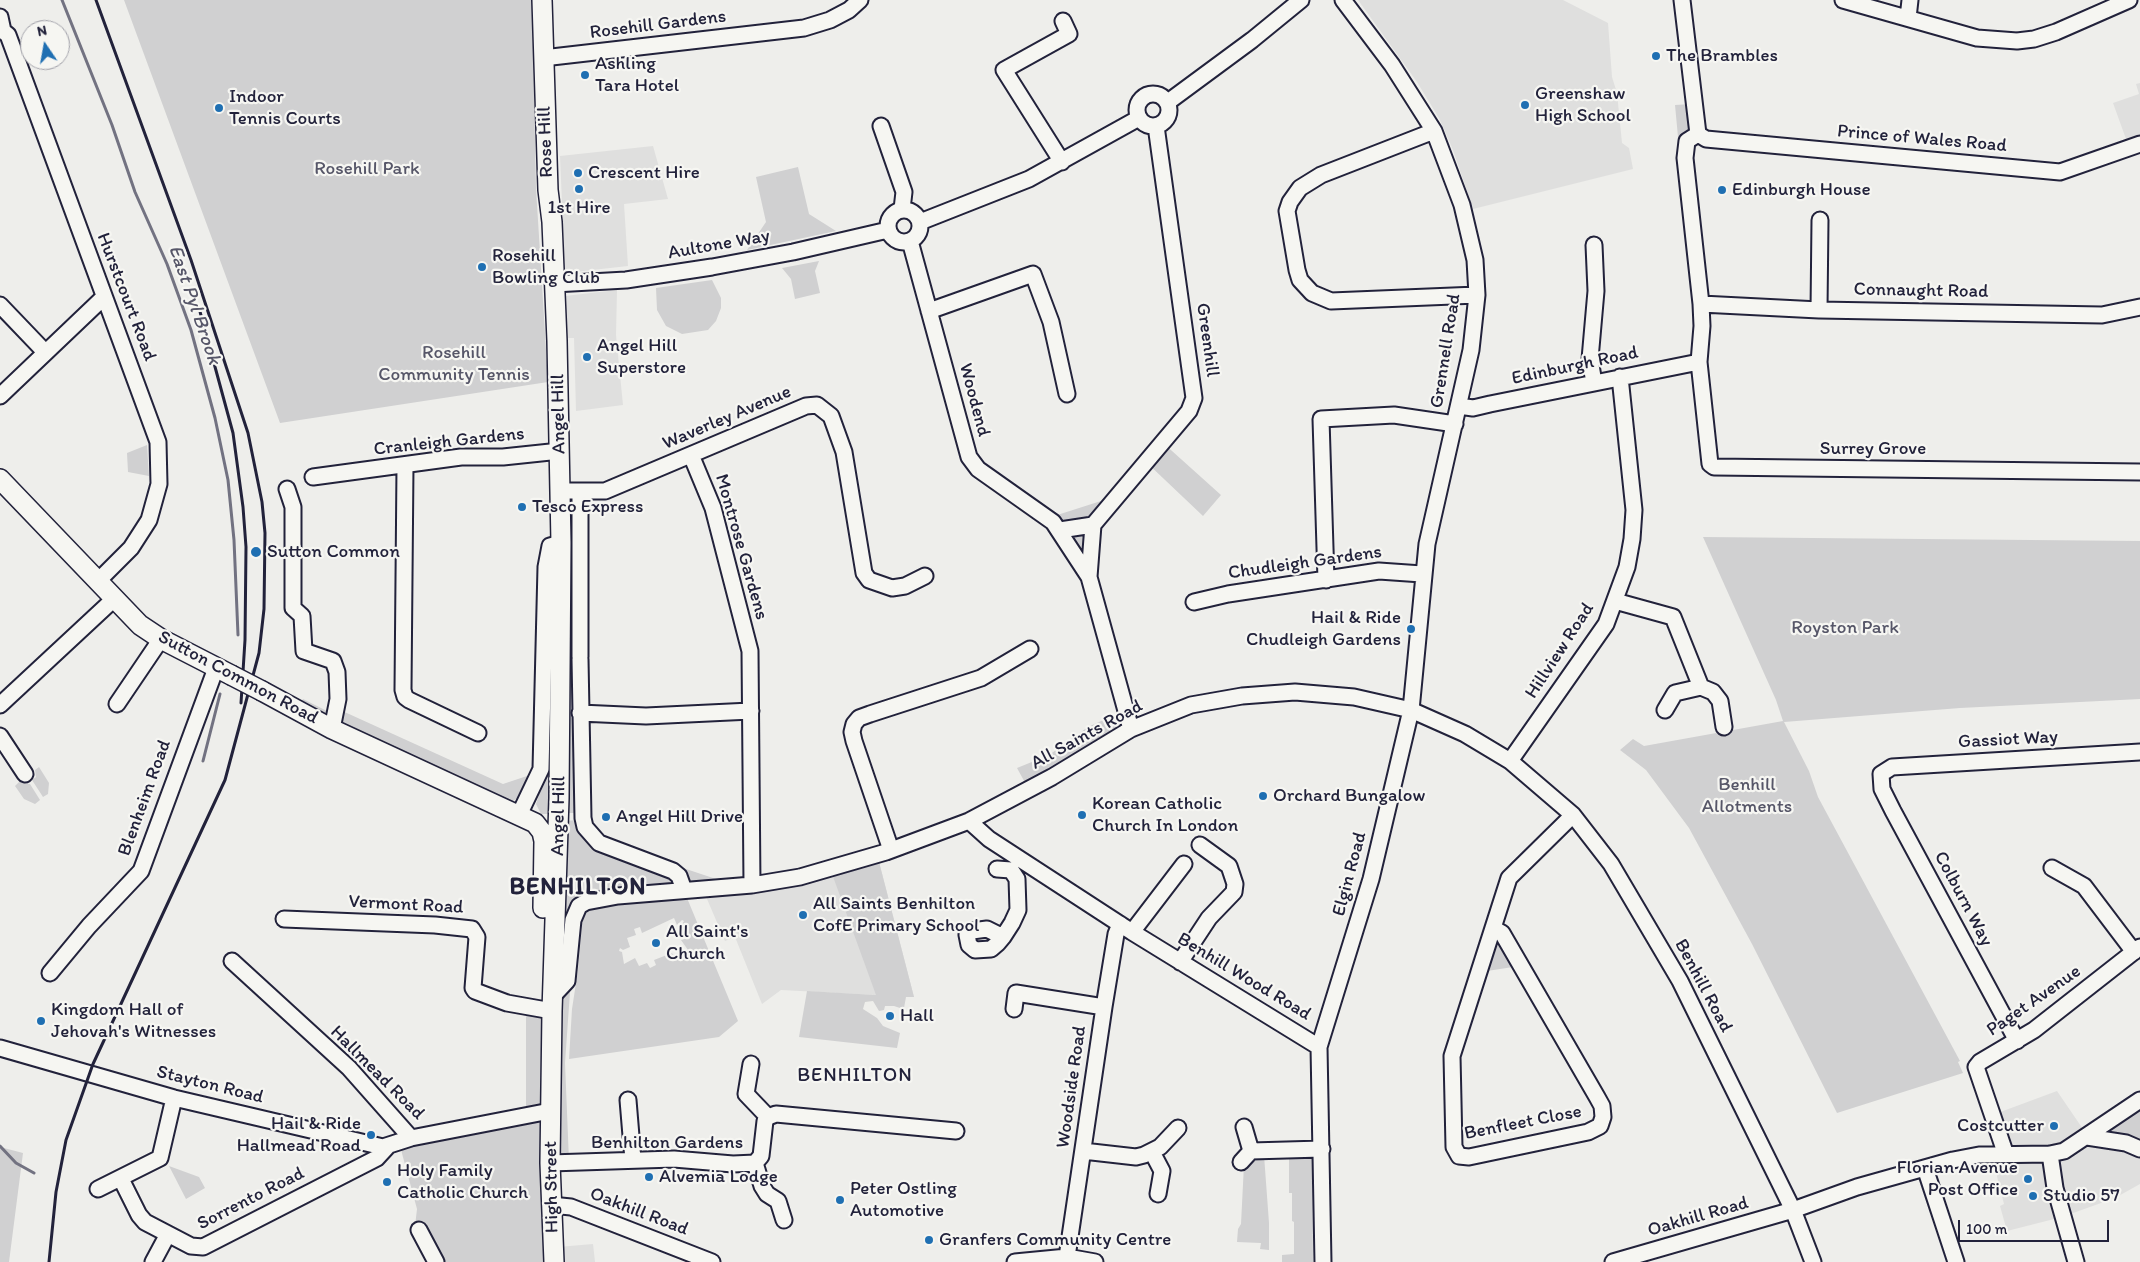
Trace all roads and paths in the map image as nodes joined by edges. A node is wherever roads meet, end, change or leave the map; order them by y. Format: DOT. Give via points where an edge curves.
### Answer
graph roads {
  1 [pos="542,0"];
  2 [pos="860,0"];
  3 [pos="1301,0"];
  4 [pos="1343,0"];
  5 [pos="1843,0"];
  6 [pos="1910,0"];
  7 [pos="2128,0"];
  8 [pos="1682,5"];
  9 [pos="1908,18"];
  10 [pos="1062,21"];
  11 [pos="1,26"];
  12 [pos="543,58"];
  13 [pos="1168,102"];
  14 [pos="1139,118"];
  15 [pos="882,126"];
  16 [pos="1156,126"];
  17 [pos="1434,131"];
  18 [pos="1698,134"];
  19 [pos="2140,144"];
  20 [pos="1062,162"];
  21 [pos="902,209"];
  22 [pos="1820,220"];
  23 [pos="920,222"];
  24 [pos="888,230"];
  25 [pos="910,241"];
  26 [pos="1594,245"];
  27 [pos="554,284"];
  28 [pos="1477,295"];
  29 [pos="104,297"];
  30 [pos="1701,304"];
  31 [pos="0,305"];
  32 [pos="2140,307"];
  33 [pos="1819,310"];
  34 [pos="929,311"];
  35 [pos="45,352"];
  36 [pos="1699,362"];
  37 [pos="1620,377"];
  38 [pos="1594,383"];
  39 [pos="1066,394"];
  40 [pos="0,396"];
  41 [pos="1459,406"];
  42 [pos="1455,424"];
  43 [pos="560,451"];
  44 [pos="691,455"];
  45 [pos="405,466"];
  46 [pos="2140,472"];
  47 [pos="313,477"];
  48 [pos="1,481"];
  49 [pos="287,489"];
  50 [pos="560,491"];
  51 [pos="580,492"];
  52 [pos="1093,525"];
  53 [pos="1060,530"];
  54 [pos="561,543"];
  55 [pos="1422,574"];
  56 [pos="925,576"];
  57 [pos="1090,578"];
  58 [pos="1326,580"];
  59 [pos="98,581"];
  60 [pos="114,599"];
  61 [pos="1615,601"];
  62 [pos="1194,602"];
  63 [pos="161,639"];
  64 [pos="1030,649"];
  65 [pos="223,672"];
  66 [pos="1701,687"];
  67 [pos="117,704"];
  68 [pos="0,705"];
  69 [pos="1411,710"];
  70 [pos="1665,710"];
  71 [pos="751,711"];
  72 [pos="580,713"];
  73 [pos="473,726"];
  74 [pos="1724,726"];
  75 [pos="332,729"];
  76 [pos="1131,729"];
  77 [pos="0,736"];
  78 [pos="2140,752"];
  79 [pos="1510,761"];
  80 [pos="25,774"];
  81 [pos="1881,774"];
  82 [pos="1572,815"];
  83 [pos="519,816"];
  84 [pos="969,821"];
  85 [pos="1200,845"];
  86 [pos="891,850"];
  87 [pos="1184,864"];
  88 [pos="1009,866"];
  89 [pos="2052,868"];
  90 [pos="752,885"];
  91 [pos="684,890"];
  92 [pos="284,920"];
  93 [pos="1126,928"];
  94 [pos="1493,928"];
  95 [pos="1003,937"];
  96 [pos="2137,950"];
  97 [pos="232,961"];
  98 [pos="1180,962"];
  99 [pos="50,973"];
  100 [pos="552,1004"];
  101 [pos="1104,1007"];
  102 [pos="1014,1009"];
  103 [pos="2017,1041"];
  104 [pos="1319,1047"];
  105 [pos="0,1048"];
  106 [pos="751,1064"];
  107 [pos="174,1098"];
  108 [pos="628,1100"];
  109 [pos="2140,1100"];
  110 [pos="550,1111"];
  111 [pos="768,1117"];
  112 [pos="1244,1127"];
  113 [pos="956,1131"];
  114 [pos="1177,1131"];
  115 [pos="2087,1137"];
  116 [pos="411,1138"];
  117 [pos="388,1146"];
  118 [pos="2140,1149"];
  119 [pos="1322,1150"];
  120 [pos="1083,1151"];
  121 [pos="1152,1152"];
  122 [pos="2050,1154"];
  123 [pos="2006,1155"];
  124 [pos="633,1160"];
  125 [pos="550,1163"];
  126 [pos="755,1163"];
  127 [pos="1925,1168"];
  128 [pos="121,1179"];
  129 [pos="98,1189"];
  130 [pos="1158,1194"];
  131 [pos="551,1205"];
  132 [pos="1793,1210"];
  133 [pos="784,1220"];
  134 [pos="419,1230"];
  135 [pos="168,1234"];
  136 [pos="1068,1257"];
  137 [pos="153,1262"];
  138 [pos="436,1262"];
  139 [pos="554,1262"];
  140 [pos="712,1262"];
  141 [pos="1015,1262"];
  142 [pos="1095,1262"];
  143 [pos="1323,1262"];
  144 [pos="1613,1262"];
  145 [pos="1813,1262"];
  146 [pos="1956,1262"];
  147 [pos="2076,1262"];
  1 -- 12 [label="main road, Rose Hill"];
  2 -- 12 [label="street, Rosehill Gardens" via="830,20 804,28"];
  3 -- 13 [label="street"];
  4 -- 17 [label="street, Grennell Road" via="1392,64"];
  5 -- 9 [label="street"];
  6 -- 9 [label="street"];
  7 -- 9 [label="street" via="2056,32 2017,42 1977,38"];
  8 -- 18 [label="street"];
  10 -- 20 [label="street" via="1069,34 1004,70"];
  11 -- 29 [label="street, Hurstcourt Road" via="8,35"];
  12 -- 27 [label="main road, Rose Hill"];
  13 -- 14 [label="street" via="1161,95 1145,95 1137,108"];
  13 -- 16 [label="street" via="1168,117"];
  14 -- 16 [label="street" via="1146,125"];
  14 -- 20 [label="street"];
  15 -- 21 [label="street" via="904,192"];
  16 -- 52 [label="street, Greenhill" via="1194,398 1189,411"];
  17 -- 28 [label="street, Grennell Road" via="1462,205 1475,260"];
  17 -- 28 [label="street" via="1321,175 1300,188 1287,211 1297,270 1300,280 1312,293 1331,301"];
  18 -- 19 [label="street, Prince of Wales Road" via="1706,139 2060,172"];
  18 -- 30 [label="street" via="1687,141 1684,158"];
  20 -- 23 [label="street"];
  21 -- 23 [label="street" via="913,211"];
  21 -- 24 [label="street" via="893,214"];
  22 -- 33 [label="street"];
  23 -- 25 [label="street" via="918,234"];
  24 -- 25 [label="street" via="894,239"];
  24 -- 27 [label="street, Aultone Way" via="712,267 626,280"];
  25 -- 34 [label="street, Woodend"];
  26 -- 38 [label="street" via="1596,291 1590,359"];
  27 -- 43 [label="main road, Angel Hill"];
  28 -- 41 [label="street, Grennell Road" via="1471,350"];
  29 -- 35 [label="street"];
  29 -- 59 [label="street, Hurstcourt Road" via="147,409 158,442 160,465 159,484 149,520 131,548"];
  30 -- 33 [label="street, Connaught Road"];
  30 -- 36 [label="street"];
  31 -- 35 [label="street"];
  32 -- 33 [label="street, Connaught Road" via="2102,315"];
  34 -- 39 [label="street" via="1033,274 1052,322"];
  34 -- 53 [label="street, Woodend" via="972,464 1046,516"];
  35 -- 40 [label="street"];
  36 -- 37 [label="street, Edinburgh Road"];
  36 -- 46 [label="street, Surrey Grove" via="1710,464 1714,467"];
  37 -- 38 [label="street, Edinburgh Road"];
  37 -- 61 [label="street, Hillview Road" via="1634,510 1627,567"];
  38 -- 41 [label="street, Edinburgh Road" via="1473,408"];
  41 -- 42 [label="street, Grennell Road"];
  42 -- 55 [label="street, Grennell Road"];
  42 -- 58 [label="street" via="1394,415 1321,419"];
  43 -- 45 [label="street, Cranleigh Gardens" via="503,457 461,457"];
  43 -- 50 [label="main road, Angel Hill"];
  44 -- 51 [label="street, Waverley Avenue" via="605,491"];
  44 -- 56 [label="street, Waverley Avenue" via="806,406 824,409 836,428 844,452 864,573 869,580 892,588 905,586"];
  44 -- 71 [label="street, Montrose Gardens" via="713,508 750,651"];
  45 -- 47 [label="street, Cranleigh Gardens"];
  45 -- 73 [label="street" via="403,690 409,700"];
  48 -- 59 [label="main road, Sutton Common Road"];
  49 -- 75 [label="street" via="293,507 293,608 302,616 304,651 333,661 338,672 338,699"];
  50 -- 51 [label="street, Waverley Avenue"];
  50 -- 54 [label="main road, Angel Hill"];
  51 -- 72 [label="street"];
  52 -- 53 [label="street"];
  52 -- 57 [label="street, Woodend"];
  53 -- 57 [label="street, Woodend"];
  54 -- 83 [label="street, Angel Hill" via="550,546 546,567 541,769"];
  54 -- 100 [label="main road, Angel Hill" via="559,798"];
  55 -- 58 [label="street, Chudleigh Gardens" via="1379,571"];
  55 -- 69 [label="street, Grennell Road"];
  57 -- 76 [label="street, Woodend"];
  58 -- 62 [label="street, Chudleigh Gardens"];
  59 -- 60 [label="main road, Sutton Common Road"];
  60 -- 63 [label="main road, Sutton Common Road"];
  60 -- 68 [label="street"];
  61 -- 66 [label="street" via="1672,617"];
  61 -- 79 [label="street, Hillview Road" via="1606,624"];
  63 -- 65 [label="main road, Sutton Common Road"];
  63 -- 67 [label="street"];
  64 -- 86 [label="street" via="981,678 870,714 854,724 854,741"];
  65 -- 75 [label="main road, Sutton Common Road, bridge"];
  65 -- 99 [label="street, Blenheim Road" via="141,871"];
  66 -- 70 [label="street" via="1675,693"];
  66 -- 74 [label="street" via="1713,692 1720,702"];
  69 -- 76 [label="street, All Saints Road" via="1327,693 1270,694 1191,705"];
  69 -- 79 [label="street, All Saints Road" via="1465,734"];
  69 -- 104 [label="street, Elgin Road" via="1371,879"];
  71 -- 72 [label="street" via="646,716"];
  71 -- 90 [label="street, Montrose Gardens"];
  72 -- 91 [label="street" via="583,818 588,833 598,843 672,871 679,876"];
  75 -- 83 [label="main road, Sutton Common Road"];
  76 -- 84 [label="street, All Saints Road" via="1052,777"];
  77 -- 80 [label="street"];
  78 -- 81 [label="street, Gassiot Way" via="1892,767"];
  79 -- 82 [label="street, Benhill Road"];
  81 -- 103 [label="street, Colburn Way" via="1882,788 1893,811"];
  82 -- 94 [label="street, Benfleet Close" via="1508,878"];
  82 -- 132 [label="street, Benhill Road" via="1611,864 1680,982"];
  83 -- 100 [label="main road, Angel Hill" via="539,827 544,841 543,974"];
  84 -- 86 [label="street, All Saints Road"];
  84 -- 88 [label="street, Benhill Wood Road" via="989,838"];
  85 -- 98 [label="street" via="1229,866 1236,884 1234,892 1209,918"];
  86 -- 90 [label="street, All Saints Road" via="800,877"];
  87 -- 93 [label="street" via="1160,884"];
  88 -- 93 [label="street, Benhill Wood Road"];
  88 -- 95 [label="street" via="1017,879 1018,910"];
  89 -- 96 [label="street" via="2084,886"];
  90 -- 91 [label="street, All Saints Road"];
  91 -- 100 [label="street, All Saints Road" via="605,898 579,906 573,920 567,981"];
  92 -- 100 [label="street, Vermont Road" via="472,929 477,938 475,991 507,1003"];
  93 -- 98 [label="street, Benhill Wood Road"];
  93 -- 101 [label="street, Woodside Road" via="1116,934"];
  94 -- 94 [label="street, Benfleet Close" via="1452,1056 1452,1134 1454,1148 1460,1156 1469,1157 1588,1132 1600,1126 1603,1117 1602,1106 1502,932"];
  96 -- 103 [label="street, Paget Avenue"];
  97 -- 116 [label="street, Hallmead Road" via="348,1068"];
  98 -- 104 [label="street, Benhill Wood Road"];
  100 -- 110 [label="main road, High Street"];
  101 -- 102 [label="street" via="1016,993"];
  101 -- 120 [label="street, Woodside Road"];
  103 -- 123 [label="street, Paget Avenue" via="1976,1067"];
  104 -- 119 [label="street, Benhill Wood Road"];
  105 -- 107 [label="street, Stayton Road"];
  106 -- 111 [label="street" via="746,1094"];
  107 -- 117 [label="street, Stayton Road"];
  107 -- 128 [label="street" via="160,1158"];
  108 -- 124 [label="street"];
  109 -- 115 [label="street, Oakhill Road"];
  110 -- 116 [label="street, Hallmead Road"];
  110 -- 125 [label="main road, High Street"];
  111 -- 113 [label="street" via="776,1114"];
  111 -- 126 [label="street, Benhilton Gardens" via="763,1126 761,1156"];
  112 -- 119 [label="street" via="1246,1156"];
  114 -- 121 [label="street"];
  115 -- 118 [label="street" via="2126,1143"];
  115 -- 122 [label="street, Oakhill Road" via="2064,1151"];
  116 -- 117 [label="street, Stayton Road"];
  117 -- 135 [label="street, Sorrento Road" via="377,1158 210,1245 191,1246"];
  119 -- 143 [label="street, Benhill Wood Road"];
  120 -- 121 [label="street" via="1136,1157"];
  120 -- 136 [label="street, Woodside Road"];
  121 -- 130 [label="street" via="1162,1171"];
  122 -- 123 [label="street, Oakhill Road"];
  122 -- 147 [label="street" via="2055,1188"];
  123 -- 127 [label="street, Oakhill Road" via="1979,1155"];
  124 -- 125 [label="street, Benhilton Gardens"];
  124 -- 126 [label="street, Benhilton Gardens"];
  125 -- 131 [label="main road, High Street"];
  126 -- 133 [label="street" via="766,1194 778,1201"];
  127 -- 132 [label="street, Oakhill Road" via="1857,1187"];
  127 -- 146 [label="street"];
  128 -- 129 [label="street"];
  128 -- 135 [label="street, Sorrento Road" via="139,1215 145,1222"];
  131 -- 139 [label="main road, High Street"];
  131 -- 140 [label="street, Oakhill Road" via="571,1207"];
  132 -- 144 [label="street, Oakhill Road"];
  132 -- 145 [label="street, Benhill Road"];
  134 -- 138 [label="street"];
  135 -- 137 [label="street"];
  136 -- 141 [label="street"];
  136 -- 142 [label="street"];
}
